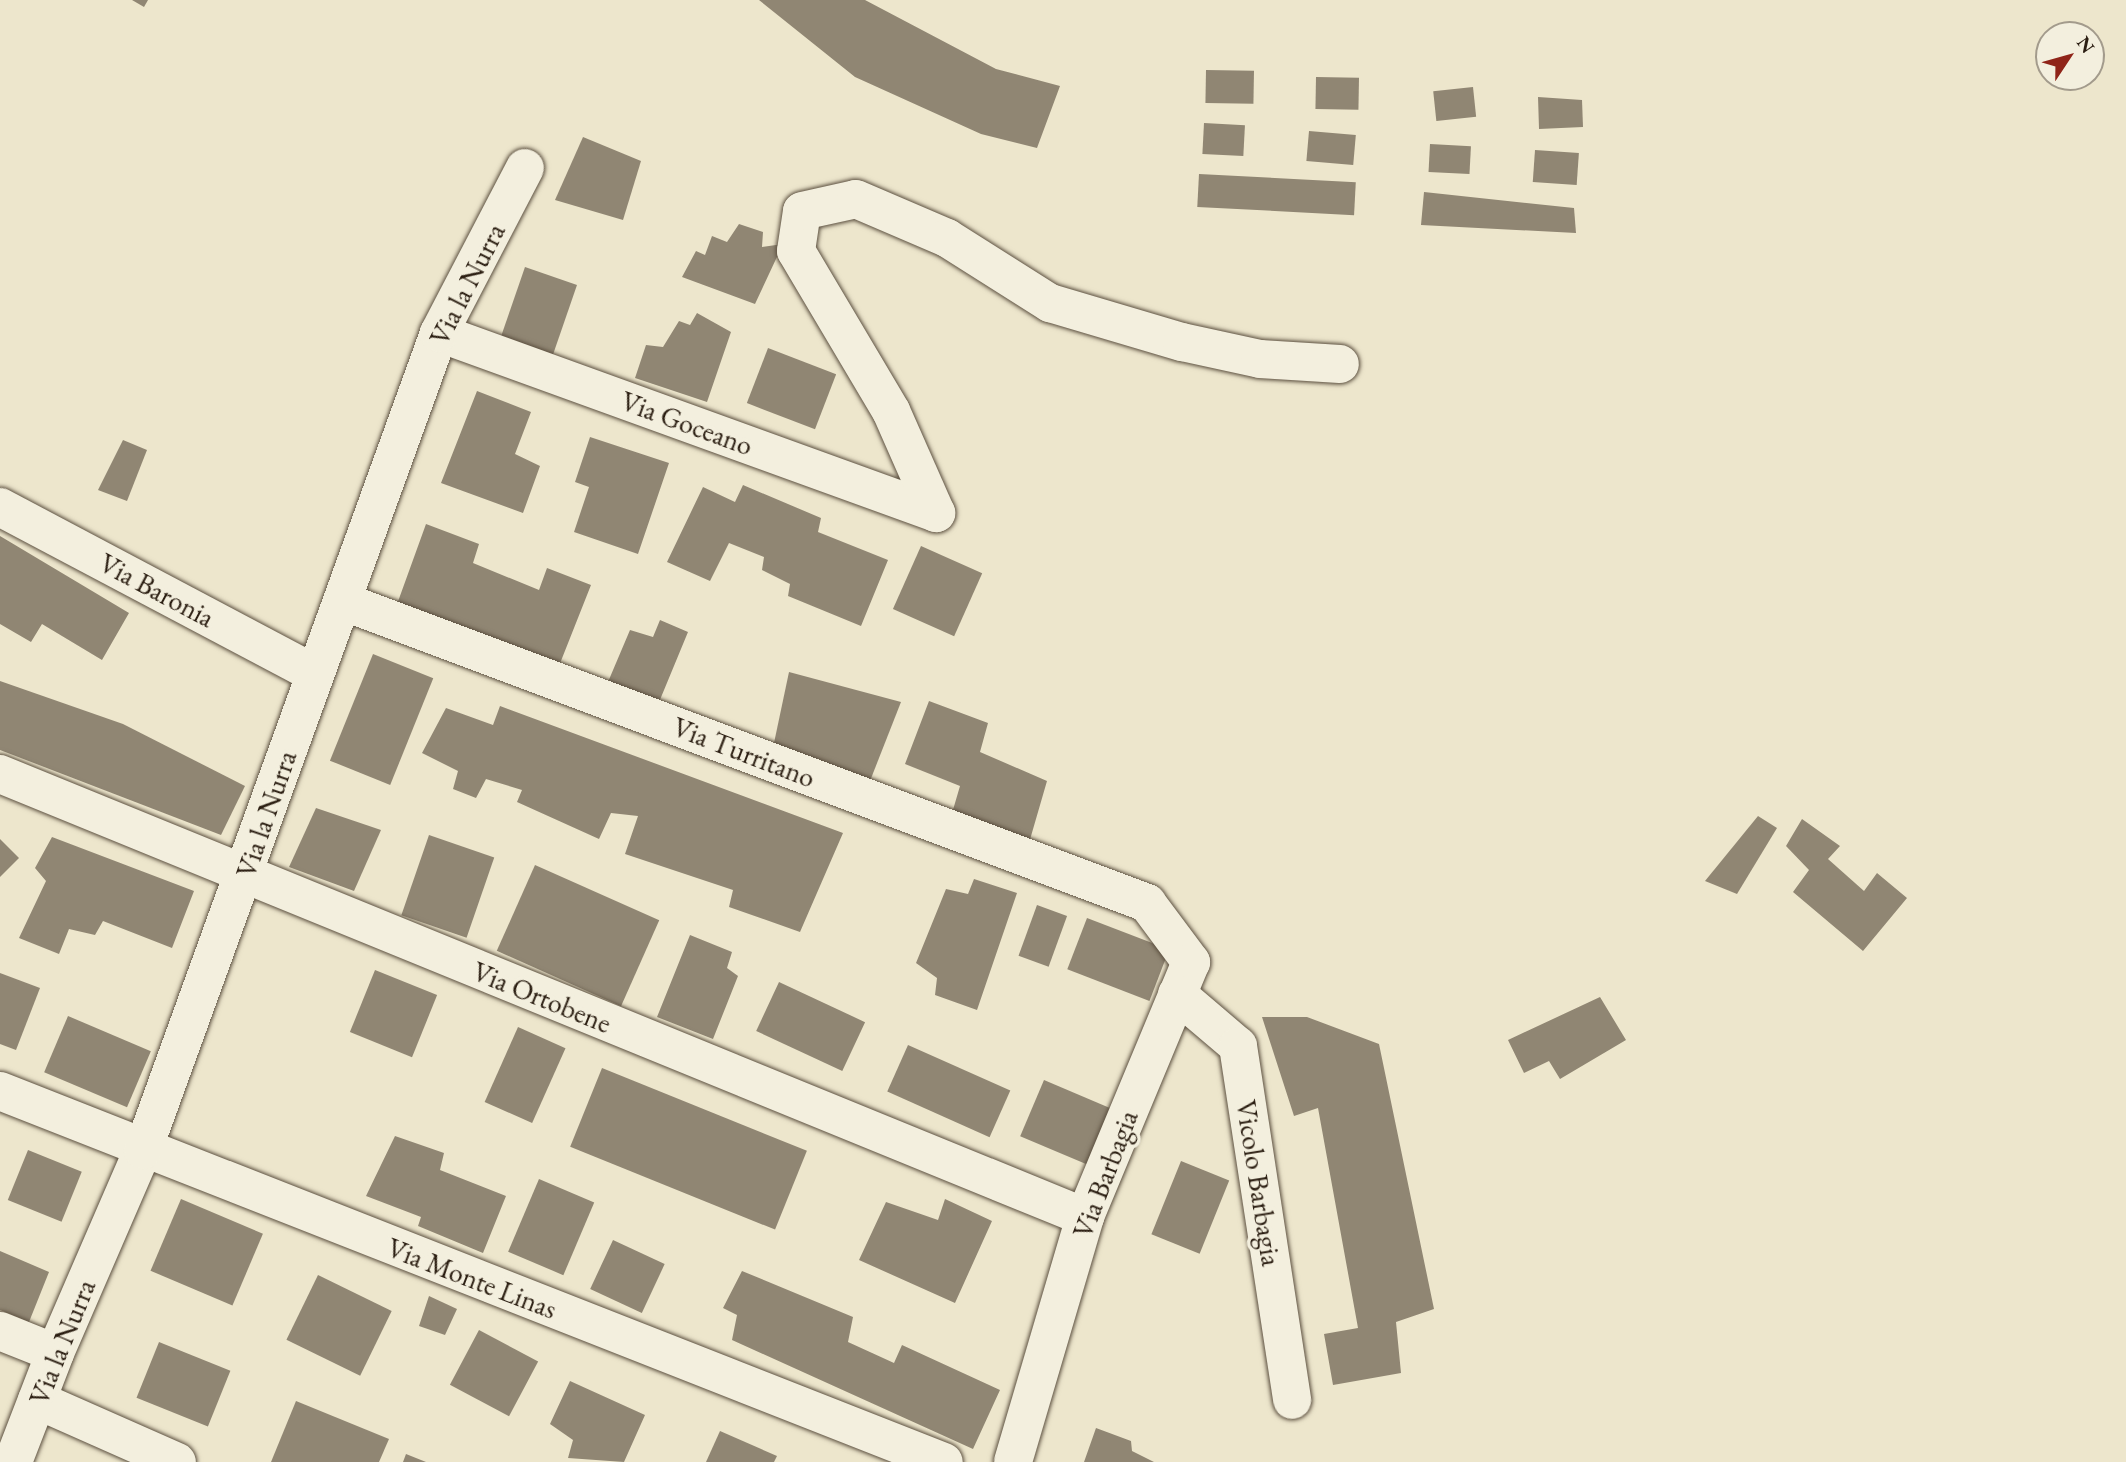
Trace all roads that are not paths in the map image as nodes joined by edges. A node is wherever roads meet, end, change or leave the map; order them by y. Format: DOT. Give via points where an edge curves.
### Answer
graph roads {
  1 [pos="525,168"];
  2 [pos="439,334"];
  3 [pos="1340,364"];
  4 [pos="0,507"];
  5 [pos="342,601"];
  6 [pos="314,673"];
  7 [pos="0,774"];
  8 [pos="245,877"];
  9 [pos="1146,903"];
  10 [pos="1177,994"];
  11 [pos="0,1091"];
  12 [pos="143,1150"];
  13 [pos="1085,1217"];
  14 [pos="0,1331"];
  15 [pos="55,1353"];
  16 [pos="1292,1400"];
  17 [pos="37,1401"];
  18 [pos="13,1462"];
  19 [pos="177,1462"];
  20 [pos="944,1462"];
  21 [pos="1013,1462"];
  1 -- 2 [label="street, Via la Nurra"];
  2 -- 3 [label="street, Via Goceano" via="936,513 891,411 796,251 802,211 856,199 947,237 1050,303 1182,342 1260,359"];
  2 -- 5 [label="street, Via la Nurra"];
  4 -- 6 [label="street, Via Baronia"];
  5 -- 6 [label="street, Via la Nurra"];
  5 -- 9 [label="street, Via Turritano"];
  6 -- 8 [label="street, Via la Nurra"];
  7 -- 8 [label="street, Via Ortobene"];
  8 -- 12 [label="street, Via la Nurra"];
  8 -- 13 [label="street, Via Ortobene"];
  9 -- 10 [label="street, Via Barbagia" via="1191,962"];
  10 -- 13 [label="street, Via Barbagia"];
  10 -- 16 [label="street, Vicolo Barbagia" via="1238,1046"];
  11 -- 12 [label="street, Via Monte Linas"];
  12 -- 15 [label="street, Via la Nurra"];
  12 -- 20 [label="street, Via Monte Linas"];
  13 -- 21 [label="street, Via Barbagia"];
  14 -- 15 [label="street"];
  15 -- 17 [label="street, Via la Nurra"];
  17 -- 18 [label="street, Via la Nurra"];
  17 -- 19 [label="street"];
}
